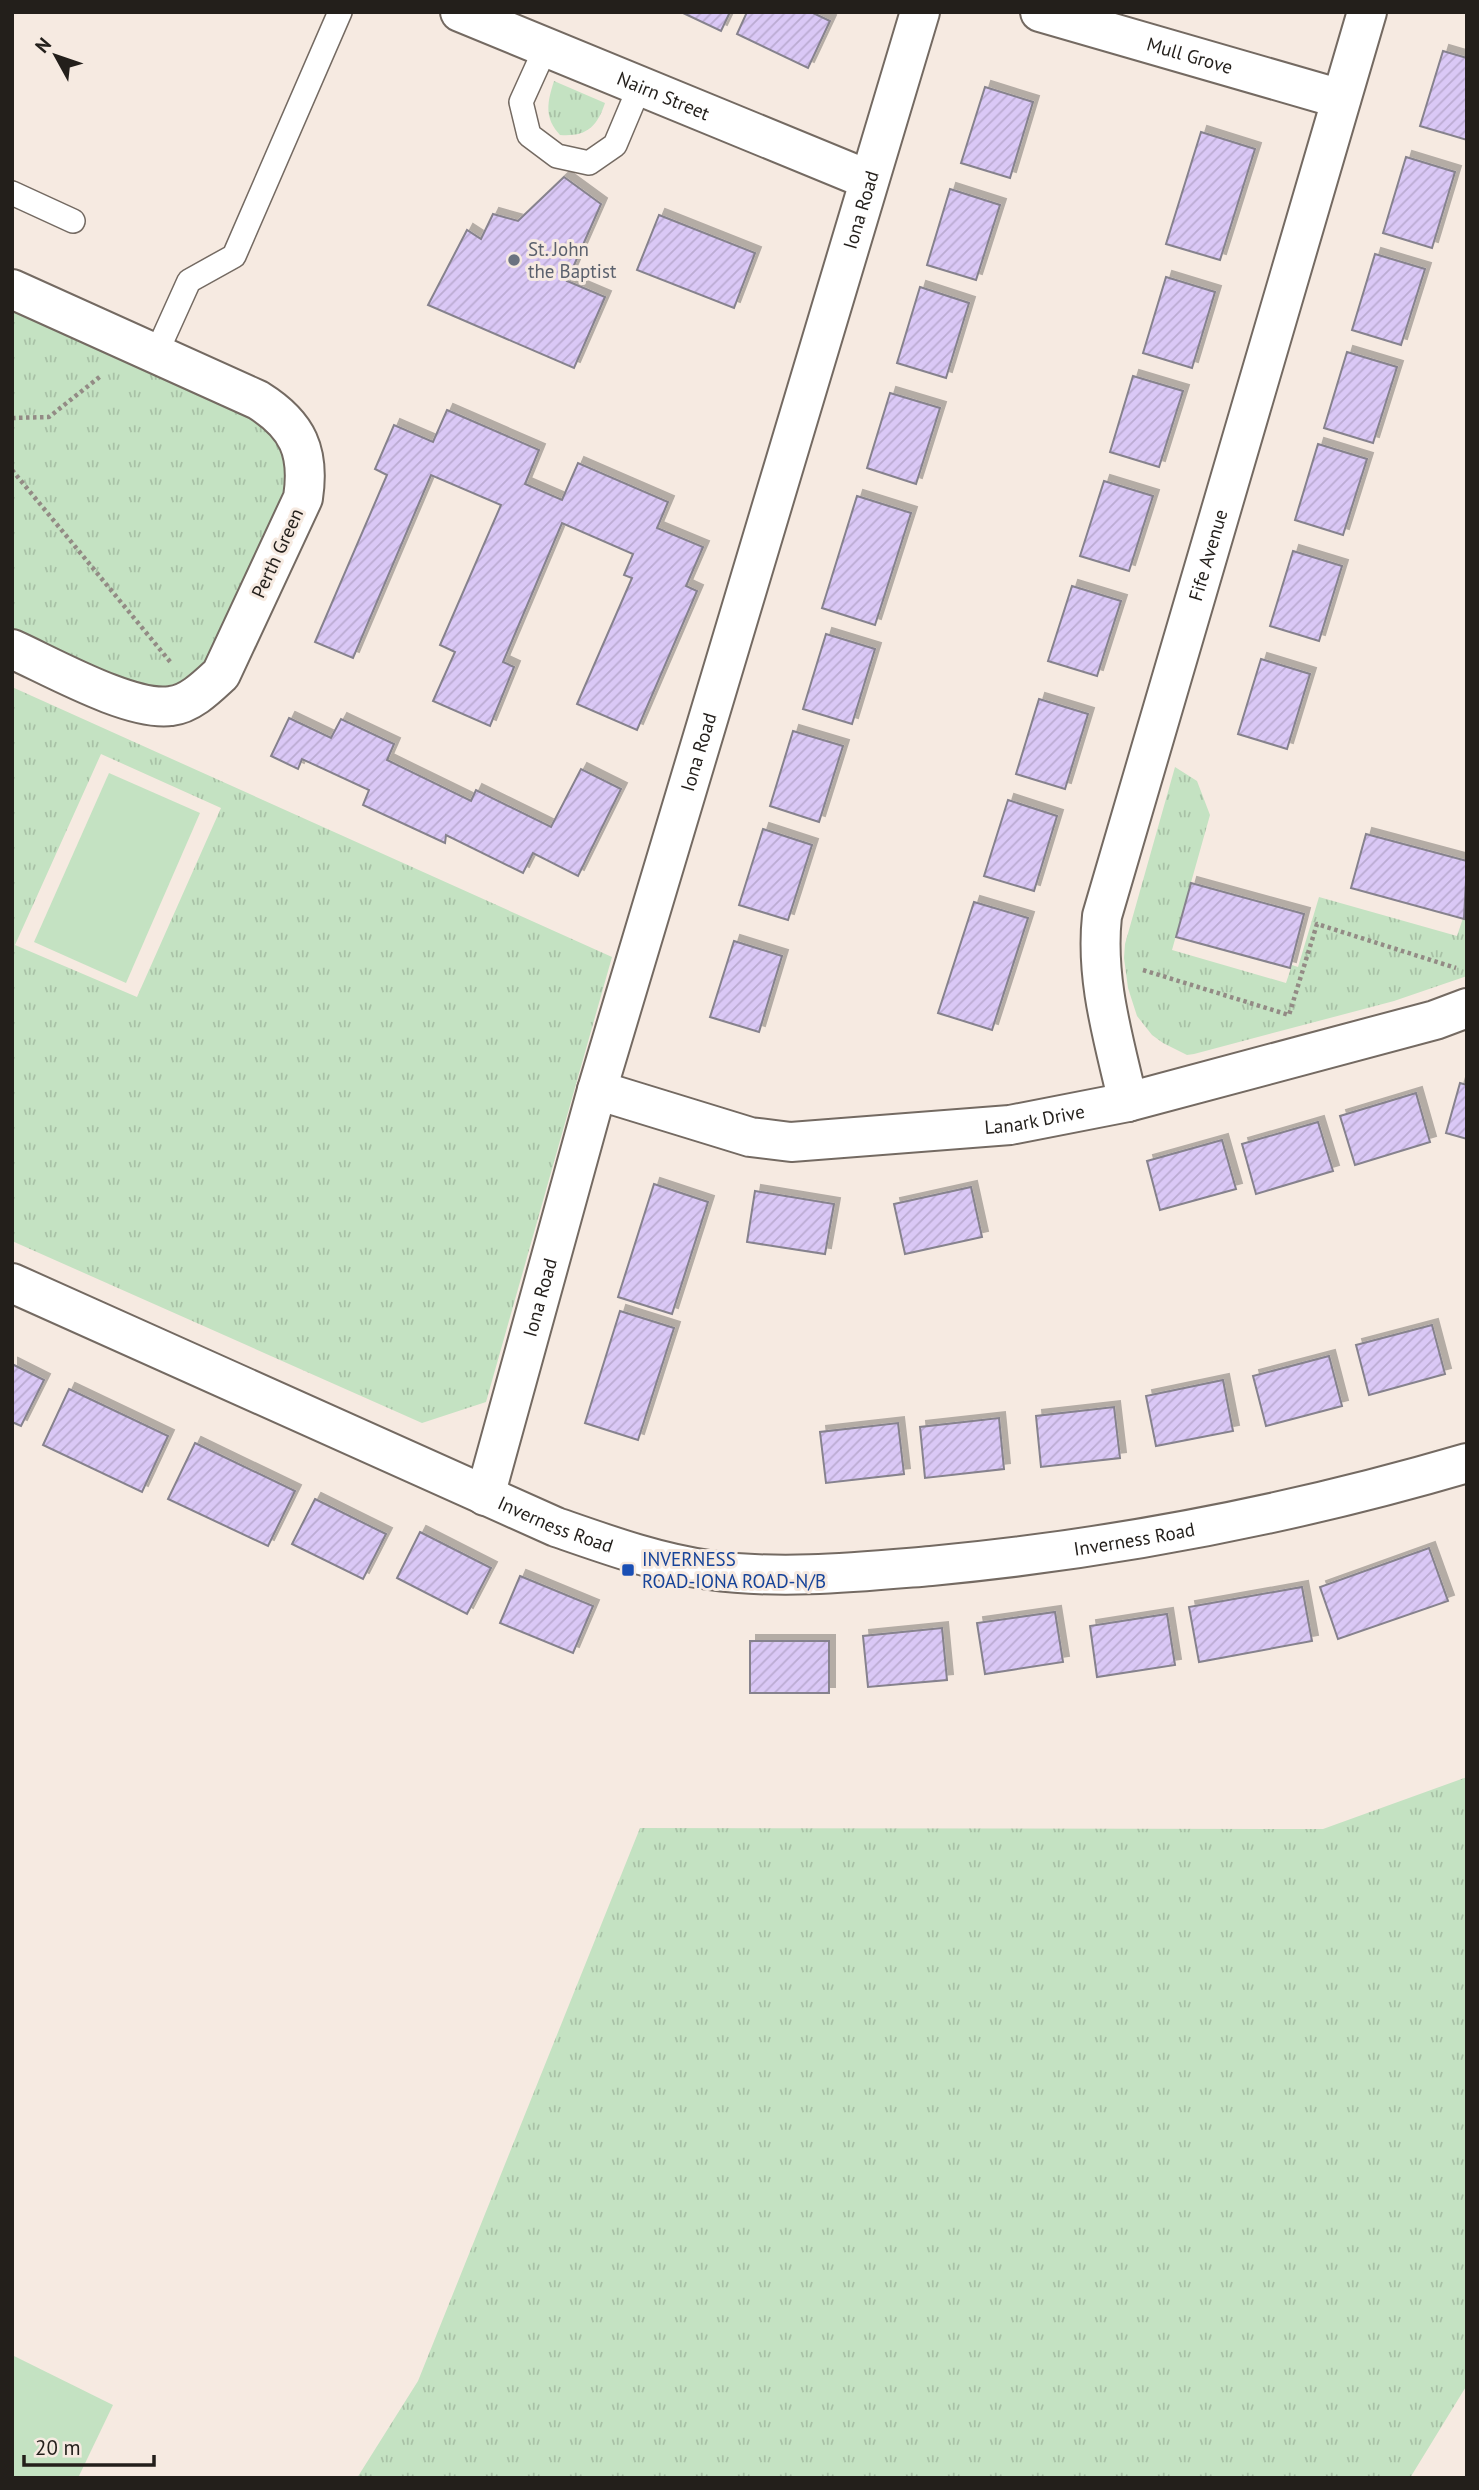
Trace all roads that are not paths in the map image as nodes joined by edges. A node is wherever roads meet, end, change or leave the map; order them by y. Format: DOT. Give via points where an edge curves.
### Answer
graph roads {
  1 [pos="340,12"];
  2 [pos="460,12"];
  3 [pos="920,12"];
  4 [pos="1040,12"];
  5 [pos="1367,12"];
  6 [pos="545,49"];
  7 [pos="639,88"];
  8 [pos="1340,100"];
  9 [pos="869,180"];
  10 [pos="12,193"];
  11 [pos="73,221"];
  12 [pos="12,289"];
  13 [pos="147,350"];
  14 [pos="12,649"];
  15 [pos="1467,1008"];
  16 [pos="597,1090"];
  17 [pos="1128,1102"];
  18 [pos="12,1283"];
  19 [pos="1467,1462"];
  20 [pos="485,1496"];
  1 -- 13 [label="lane" via="233,256 189,281"];
  2 -- 6 [label="street, Nairn Street"];
  3 -- 9 [label="street, Iona Road"];
  4 -- 8 [label="street, Mull Grove"];
  5 -- 8 [label="street, Fife Avenue"];
  6 -- 7 [label="street, Nairn Street"];
  6 -- 7 [label="lane" via="521,102 528,135 557,156 589,163 615,145"];
  7 -- 9 [label="street, Nairn Street"];
  8 -- 17 [label="street, Fife Avenue" via="1102,916 1098,952 1102,985"];
  9 -- 16 [label="street, Iona Road"];
  10 -- 11 [label="lane"];
  12 -- 13 [label="street, Perth Green"];
  13 -- 14 [label="street, Perth Green" via="275,411 300,444 307,470 303,498 221,674 200,694 172,706 147,705"];
  15 -- 17 [label="street, Lanark Drive"];
  16 -- 17 [label="street, Lanark Drive" via="750,1137 790,1142 1010,1125"];
  16 -- 20 [label="street, Iona Road"];
  18 -- 20 [label="street, Inverness Road"];
  19 -- 20 [label="street, Inverness Road" via="1229,1522 1107,1543 995,1560 802,1575 708,1570 624,1550"];
}
